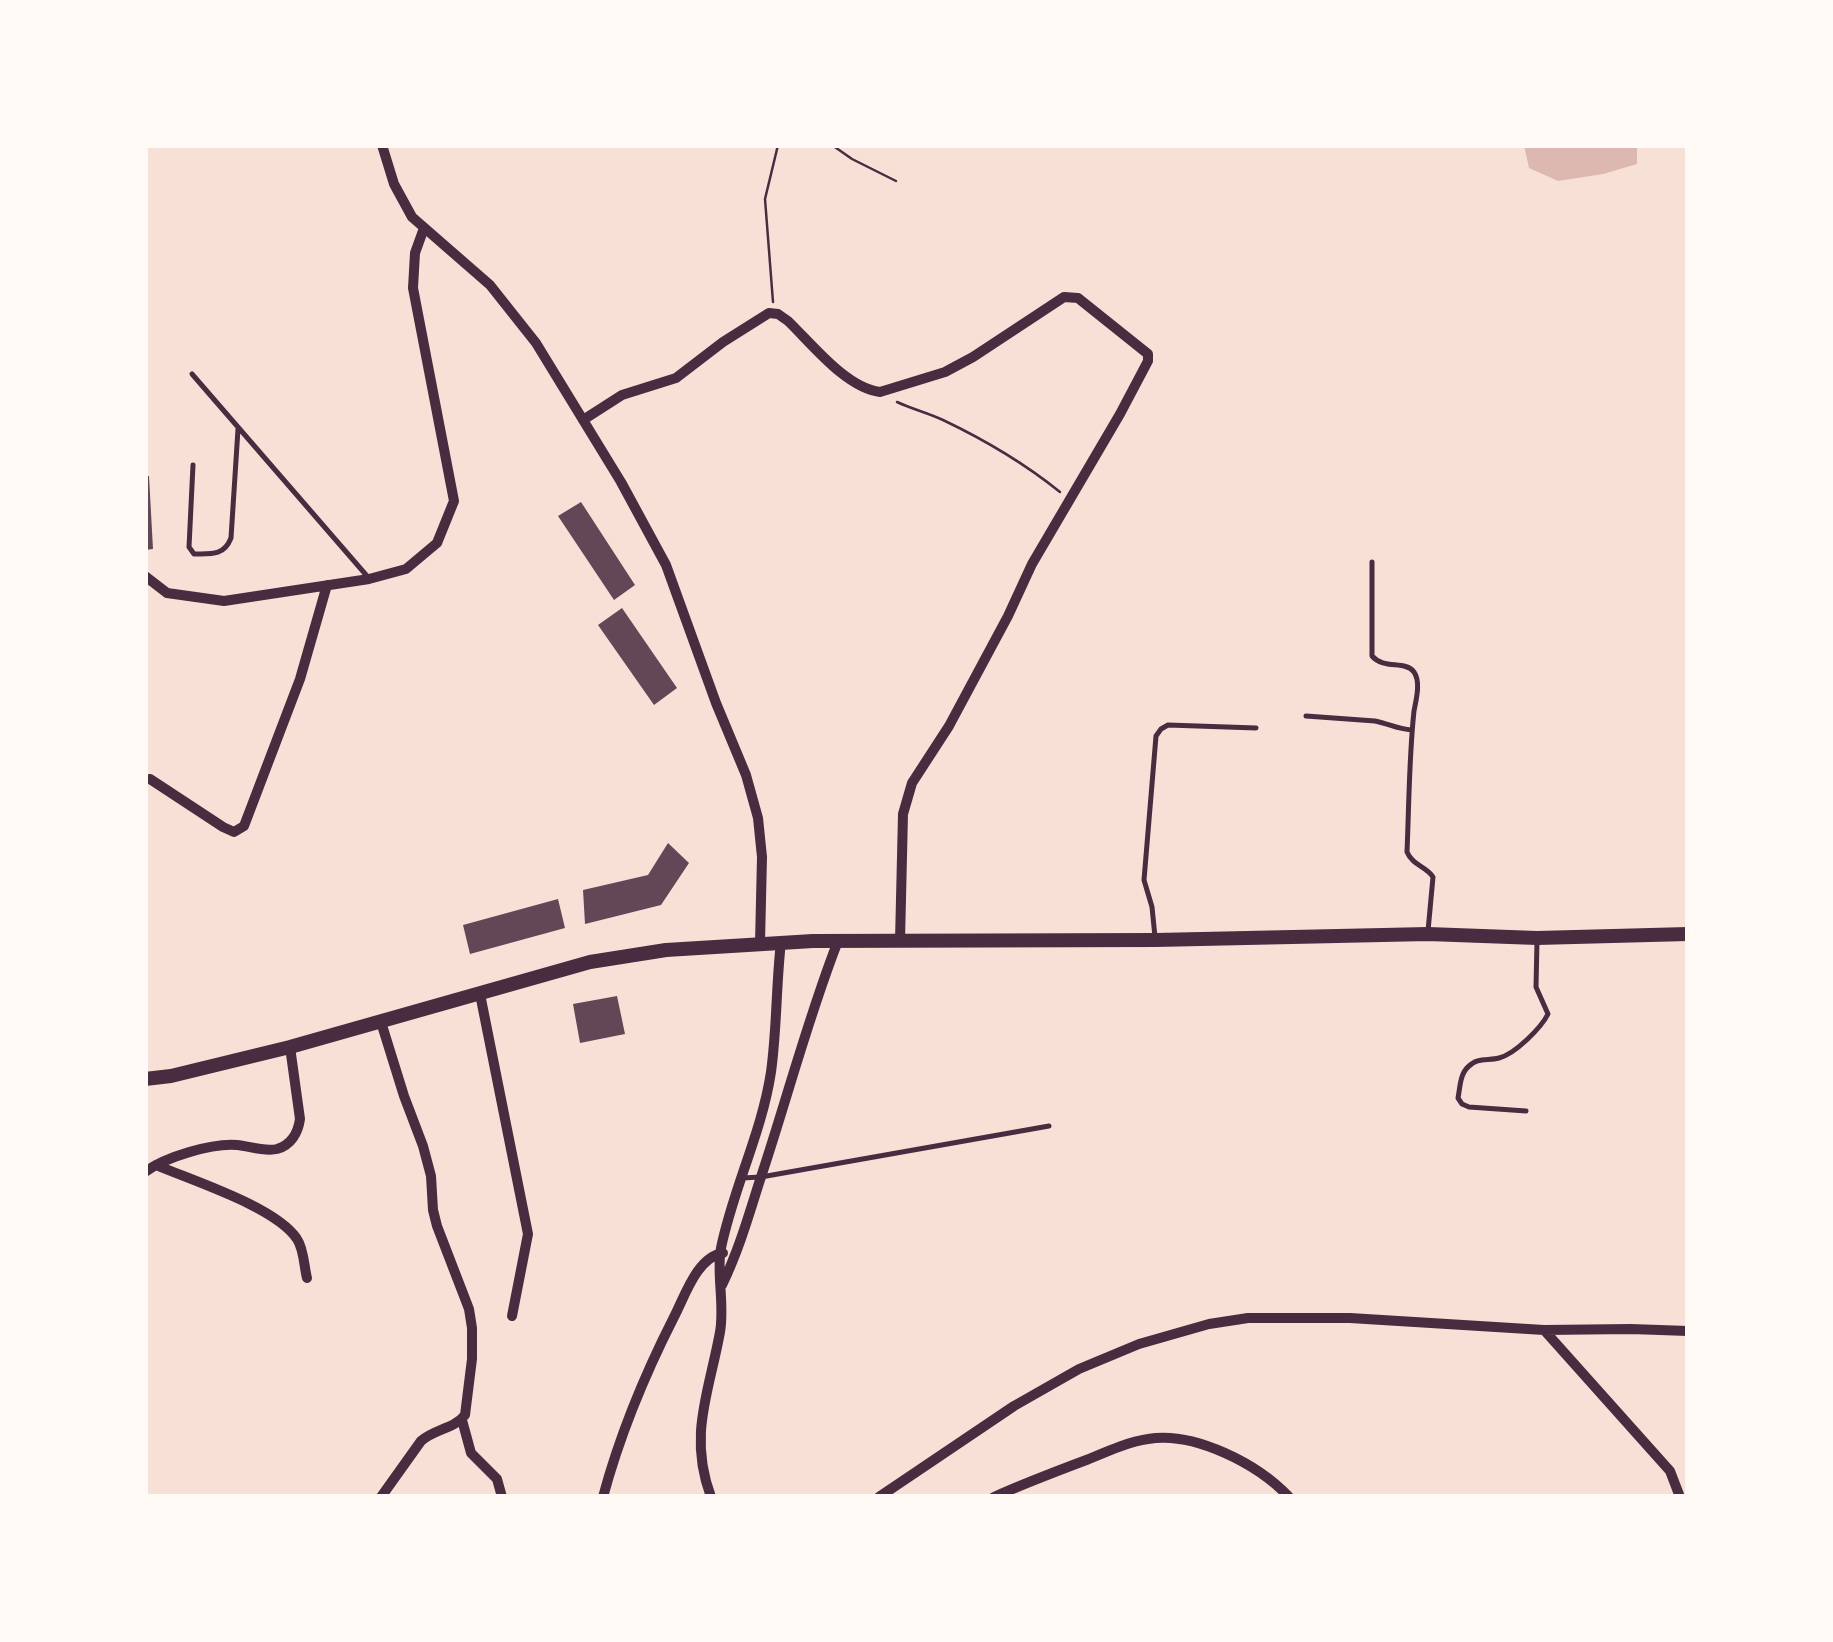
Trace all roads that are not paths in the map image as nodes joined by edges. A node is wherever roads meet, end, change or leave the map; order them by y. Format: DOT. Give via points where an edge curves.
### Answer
graph roads {
  1 [pos="382,145"];
  2 [pos="424,228"];
  3 [pos="192,374"];
  4 [pos="583,420"];
  5 [pos="238,429"];
  6 [pos="193,465"];
  7 [pos="1372,562"];
  8 [pos="145,576"];
  9 [pos="369,578"];
  10 [pos="327,585"];
  11 [pos="1306,716"];
  12 [pos="1256,728"];
  13 [pos="1412,730"];
  14 [pos="150,780"];
  15 [pos="1428,934"];
  16 [pos="1688,934"];
  17 [pos="1537,938"];
  18 [pos="900,940"];
  19 [pos="1156,940"];
  20 [pos="838,941"];
  21 [pos="781,942"];
  22 [pos="760,943"];
  23 [pos="480,994"];
  24 [pos="381,1022"];
  25 [pos="290,1047"];
  26 [pos="145,1079"];
  27 [pos="1526,1111"];
  28 [pos="757,1125"];
  29 [pos="1049,1126"];
  30 [pos="777,1130"];
  31 [pos="150,1168"];
  32 [pos="762,1177"];
  33 [pos="742,1178"];
  34 [pos="720,1252"];
  35 [pos="736,1256"];
  36 [pos="307,1278"];
  37 [pos="722,1286"];
  38 [pos="512,1316"];
  39 [pos="1544,1330"];
  40 [pos="1688,1332"];
  41 [pos="462,1420"];
  42 [pos="381,1497"];
  43 [pos="502,1497"];
  44 [pos="603,1497"];
  45 [pos="710,1497"];
  46 [pos="879,1497"];
  47 [pos="994,1497"];
  48 [pos="1289,1497"];
  49 [pos="1680,1497"];
  1 -- 2 [label="street" via="394,184"];
  2 -- 4 [label="street" via="510,308"];
  2 -- 9 [label="street" via="413,288 454,502 437,543 406,569"];
  3 -- 5 [label="lane"];
  4 -- 18 [label="street" via="622,395 676,378 769,313 788,321 869,391 945,372 1064,296 1078,298 1150,358 912,782 903,814"];
  4 -- 22 [label="street" via="670,574 746,775 762,857"];
  5 -- 6 [label="lane" via="231,538 217,554 194,554 190,547"];
  5 -- 9 [label="lane"];
  7 -- 13 [label="lane" via="1372,656 1414,672"];
  8 -- 10 [label="street" via="167,593 224,602"];
  9 -- 10 [label="street"];
  10 -- 14 [label="street" via="300,679 244,826 234,832 223,827"];
  11 -- 13 [label="lane"];
  12 -- 19 [label="lane" via="1168,725 1156,736 1144,880"];
  13 -- 15 [label="lane" via="1408,852 1433,877"];
  15 -- 17 [label="main road"];
  15 -- 19 [label="main road"];
  16 -- 17 [label="main road"];
  17 -- 27 [label="lane" via="1536,987 1548,1014 1510,1054 1471,1063 1458,1098 1470,1107"];
  18 -- 19 [label="main road"];
  18 -- 20 [label="main road"];
  20 -- 21 [label="main road"];
  20 -- 30 [label="street"];
  21 -- 22 [label="main road"];
  21 -- 28 [label="street" via="771,1074"];
  22 -- 23 [label="main road" via="622,956"];
  23 -- 24 [label="main road"];
  23 -- 38 [label="street" via="528,1234"];
  24 -- 25 [label="main road"];
  24 -- 41 [label="street" via="423,1146 437,1226 469,1308 472,1359"];
  25 -- 26 [label="main road"];
  25 -- 31 [label="street" via="300,1119 290,1142 276,1149 208,1148"];
  28 -- 30 [label="street"];
  28 -- 33 [label="street"];
  29 -- 32 [label="lane"];
  30 -- 32 [label="street"];
  31 -- 36 [label="street" via="280,1222 299,1242"];
  32 -- 33 [label="lane"];
  32 -- 35 [label="street"];
  33 -- 34 [label="street"];
  34 -- 35 [label="street"];
  34 -- 37 [label="street"];
  34 -- 44 [label="street" via="697,1273 644,1374"];
  35 -- 37 [label="street"];
  37 -- 45 [label="street" via="700,1436"];
  39 -- 40 [label="street"];
  39 -- 46 [label="street" via="1350,1318 1210,1324 1080,1369"];
  39 -- 49 [label="street" via="1670,1471"];
  41 -- 42 [label="street" via="421,1441"];
  41 -- 43 [label="street" via="471,1453 497,1479"];
  47 -- 48 [label="street" via="1126,1444 1168,1438 1234,1457"];
}
